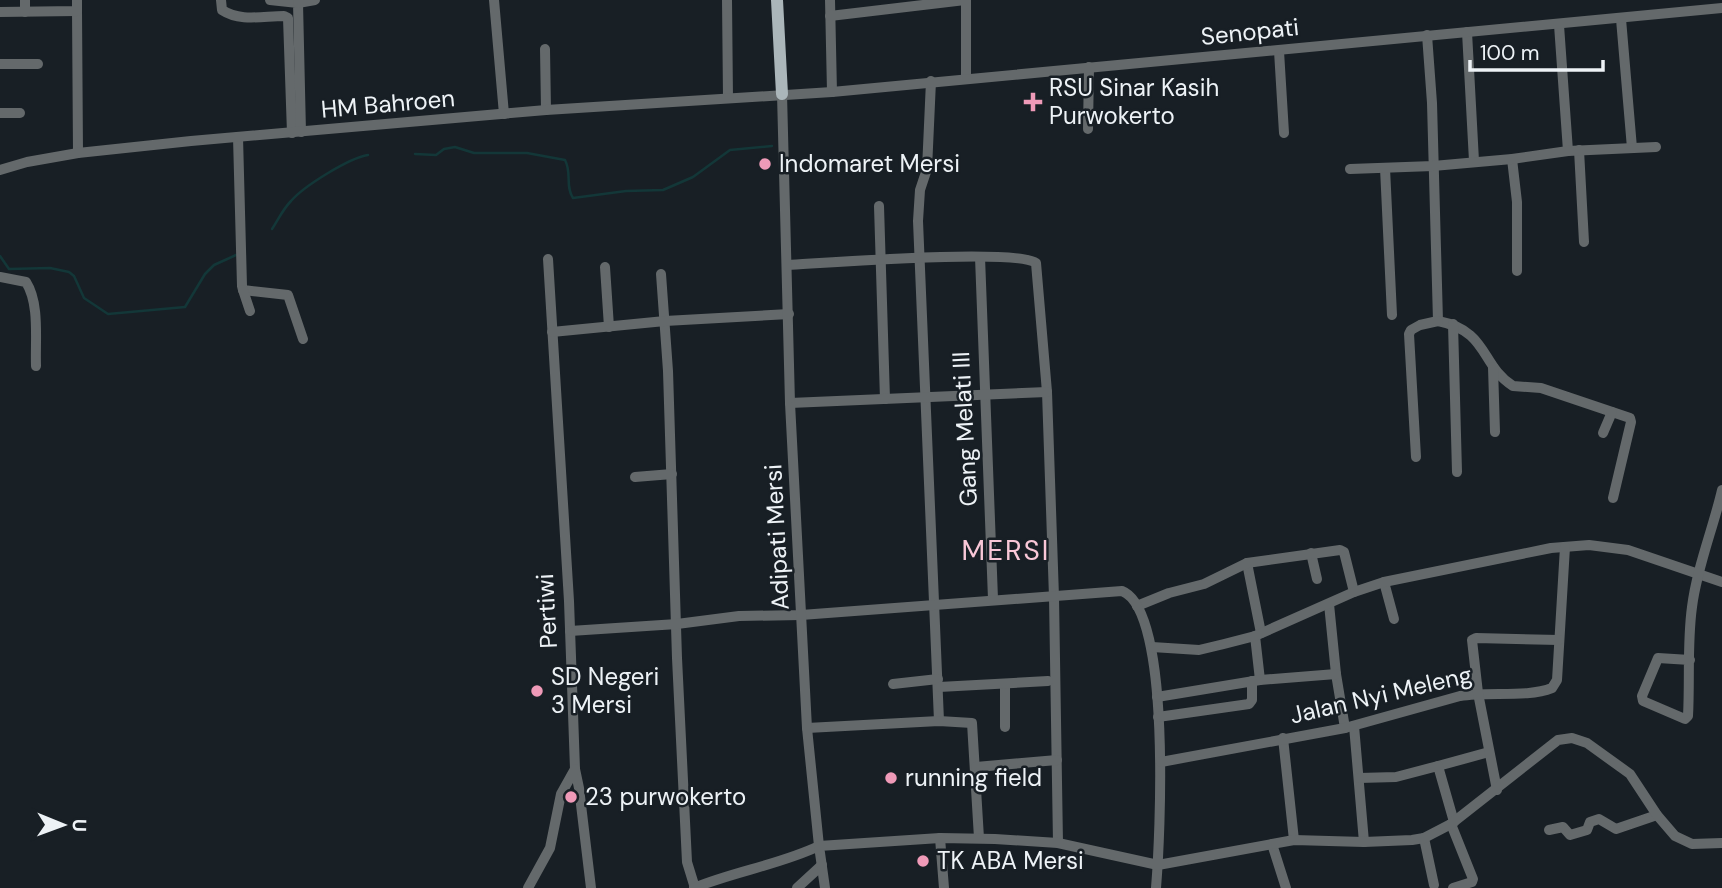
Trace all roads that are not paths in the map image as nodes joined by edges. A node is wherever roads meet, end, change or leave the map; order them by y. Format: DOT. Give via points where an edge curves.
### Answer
graph roads {
  1 [pos="25,0"];
  2 [pos="221,0"];
  3 [pos="270,0"];
  4 [pos="315,0"];
  5 [pos="495,0"];
  6 [pos="727,0"];
  7 [pos="777,0"];
  8 [pos="830,0"];
  9 [pos="965,0"];
  10 [pos="298,3"];
  11 [pos="77,5"];
  12 [pos="1722,8"];
  13 [pos="0,12"];
  14 [pos="25,12"];
  15 [pos="830,16"];
  16 [pos="1621,19"];
  17 [pos="1559,25"];
  18 [pos="1467,32"];
  19 [pos="1427,35"];
  20 [pos="545,49"];
  21 [pos="1279,51"];
  22 [pos="0,64"];
  23 [pos="38,64"];
  24 [pos="1089,67"];
  25 [pos="966,78"];
  26 [pos="931,81"];
  27 [pos="832,92"];
  28 [pos="782,94"];
  29 [pos="729,98"];
  30 [pos="547,110"];
  31 [pos="20,113"];
  32 [pos="0,114"];
  33 [pos="504,114"];
  34 [pos="1088,129"];
  35 [pos="1284,132"];
  36 [pos="296,133"];
  37 [pos="238,137"];
  38 [pos="1656,147"];
  39 [pos="1632,148"];
  40 [pos="1573,151"];
  41 [pos="78,153"];
  42 [pos="1512,159"];
  43 [pos="1474,161"];
  44 [pos="1433,166"];
  45 [pos="1385,168"];
  46 [pos="1350,169"];
  47 [pos="0,170"];
  48 [pos="879,206"];
  49 [pos="1584,242"];
  50 [pos="980,257"];
  51 [pos="548,259"];
  52 [pos="919,259"];
  53 [pos="880,260"];
  54 [pos="788,265"];
  55 [pos="605,267"];
  56 [pos="1517,271"];
  57 [pos="661,274"];
  58 [pos="0,277"];
  59 [pos="243,290"];
  60 [pos="250,311"];
  61 [pos="789,314"];
  62 [pos="1392,314"];
  63 [pos="665,321"];
  64 [pos="1438,321"];
  65 [pos="1453,324"];
  66 [pos="609,327"];
  67 [pos="552,332"];
  68 [pos="303,339"];
  69 [pos="36,366"];
  70 [pos="1493,367"];
  71 [pos="1047,392"];
  72 [pos="984,394"];
  73 [pos="925,397"];
  74 [pos="885,399"];
  75 [pos="790,403"];
  76 [pos="1612,412"];
  77 [pos="1495,432"];
  78 [pos="1604,433"];
  79 [pos="1416,457"];
  80 [pos="1457,472"];
  81 [pos="672,474"];
  82 [pos="635,477"];
  83 [pos="1722,490"];
  84 [pos="1613,498"];
  85 [pos="1566,547"];
  86 [pos="1311,553"];
  87 [pos="1247,563"];
  88 [pos="1698,575"];
  89 [pos="1317,579"];
  90 [pos="1384,582"];
  91 [pos="1722,582"];
  92 [pos="1354,592"];
  93 [pos="1054,597"];
  94 [pos="993,599"];
  95 [pos="935,604"];
  96 [pos="1329,604"];
  97 [pos="1137,606"];
  98 [pos="801,615"];
  99 [pos="1394,619"];
  100 [pos="677,624"];
  101 [pos="570,631"];
  102 [pos="1258,635"];
  103 [pos="1559,640"];
  104 [pos="1152,647"];
  105 [pos="1690,660"];
  106 [pos="1336,674"];
  107 [pos="1048,681"];
  108 [pos="1256,681"];
  109 [pos="938,683"];
  110 [pos="893,684"];
  111 [pos="1005,684"];
  112 [pos="1478,693"];
  113 [pos="1157,697"];
  114 [pos="1158,717"];
  115 [pos="939,722"];
  116 [pos="1005,727"];
  117 [pos="1350,727"];
  118 [pos="807,728"];
  119 [pos="1283,738"];
  120 [pos="1489,752"];
  121 [pos="1057,760"];
  122 [pos="1161,762"];
  123 [pos="1438,766"];
  124 [pos="976,767"];
  125 [pos="575,769"];
  126 [pos="1359,778"];
  127 [pos="1496,782"];
  128 [pos="1657,815"];
  129 [pos="1452,819"];
  130 [pos="1549,830"];
  131 [pos="979,833"];
  132 [pos="1293,835"];
  133 [pos="940,838"];
  134 [pos="1364,838"];
  135 [pos="1424,838"];
  136 [pos="1058,841"];
  137 [pos="1722,843"];
  138 [pos="819,844"];
  139 [pos="1272,844"];
  140 [pos="1158,859"];
  141 [pos="822,864"];
  142 [pos="693,882"];
  143 [pos="1434,885"];
  144 [pos="528,888"];
  145 [pos="591,888"];
  146 [pos="797,888"];
  147 [pos="825,888"];
  148 [pos="944,888"];
  149 [pos="1156,888"];
  150 [pos="1286,888"];
  151 [pos="1453,888"];
  1 -- 14 [label="street"];
  2 -- 36 [label="street" via="222,10 233,16 287,17"];
  3 -- 10 [label="street"];
  4 -- 10 [label="street"];
  5 -- 33 [label="street"];
  6 -- 29 [label="street"];
  7 -- 28 [label="main road"];
  8 -- 15 [label="street"];
  9 -- 15 [label="street"];
  9 -- 25 [label="street"];
  10 -- 36 [label="street"];
  11 -- 14 [label="street"];
  11 -- 41 [label="street"];
  12 -- 16 [label="street, Senopati"];
  13 -- 14 [label="street"];
  15 -- 27 [label="street"];
  16 -- 17 [label="street, Senopati"];
  16 -- 39 [label="street"];
  17 -- 18 [label="street, Senopati"];
  17 -- 40 [label="street"];
  18 -- 19 [label="street, Senopati"];
  18 -- 43 [label="street"];
  19 -- 21 [label="street, Senopati"];
  19 -- 44 [label="street"];
  20 -- 30 [label="street"];
  21 -- 24 [label="street, Senopati"];
  21 -- 35 [label="street"];
  22 -- 23 [label="street"];
  24 -- 25 [label="street, Senopati"];
  24 -- 34 [label="street"];
  25 -- 26 [label="street, Senopati"];
  26 -- 27 [label="street, Senopati"];
  26 -- 52 [label="street" via="927,169 919,197"];
  27 -- 28 [label="street, Senopati"];
  28 -- 29 [label="street, HM Bahroen"];
  28 -- 54 [label="street, Adipati Mersi"];
  29 -- 30 [label="street, HM Bahroen"];
  30 -- 33 [label="street, HM Bahroen"];
  31 -- 32 [label="street"];
  33 -- 36 [label="street, HM Bahroen"];
  36 -- 37 [label="street, HM Bahroen"];
  37 -- 41 [label="street, HM Bahroen"];
  37 -- 59 [label="street"];
  38 -- 39 [label="street"];
  39 -- 40 [label="street"];
  40 -- 42 [label="street"];
  40 -- 49 [label="street"];
  41 -- 47 [label="street, HM Bahroen"];
  42 -- 43 [label="street"];
  42 -- 56 [label="street"];
  43 -- 44 [label="street"];
  44 -- 45 [label="street"];
  44 -- 64 [label="street"];
  45 -- 46 [label="street"];
  45 -- 62 [label="street"];
  48 -- 53 [label="street"];
  50 -- 52 [label="street"];
  50 -- 71 [label="street" via="1037,263"];
  50 -- 72 [label="street, Gang Melati III"];
  51 -- 67 [label="street, Pertiwi"];
  52 -- 53 [label="street"];
  52 -- 73 [label="street"];
  53 -- 54 [label="street"];
  53 -- 74 [label="street"];
  54 -- 61 [label="street, Adipati Mersi"];
  55 -- 66 [label="street"];
  57 -- 63 [label="street"];
  58 -- 69 [label="street" via="26,282 30,289"];
  59 -- 60 [label="street"];
  59 -- 68 [label="street" via="288,295"];
  61 -- 63 [label="street"];
  61 -- 75 [label="street, Adipati Mersi"];
  63 -- 66 [label="street"];
  63 -- 81 [label="street"];
  64 -- 65 [label="street"];
  64 -- 79 [label="street" via="1420,325 1409,334"];
  65 -- 70 [label="street" via="1480,342"];
  65 -- 80 [label="street"];
  66 -- 67 [label="street"];
  67 -- 101 [label="street, Pertiwi"];
  70 -- 76 [label="street" via="1513,386 1541,388"];
  70 -- 77 [label="street"];
  71 -- 72 [label="street"];
  71 -- 93 [label="street"];
  72 -- 73 [label="street"];
  72 -- 94 [label="street, Gang Melati III"];
  73 -- 74 [label="street"];
  73 -- 95 [label="street"];
  74 -- 75 [label="street"];
  75 -- 98 [label="street, Adipati Mersi"];
  76 -- 78 [label="street"];
  76 -- 84 [label="street" via="1631,420"];
  81 -- 82 [label="street"];
  81 -- 100 [label="street"];
  83 -- 88 [label="street"];
  85 -- 88 [label="street" via="1628,550"];
  85 -- 90 [label="street"];
  85 -- 103 [label="street, Jalan Nyi Meleng"];
  86 -- 87 [label="street"];
  86 -- 89 [label="street"];
  86 -- 92 [label="street" via="1342,550"];
  87 -- 97 [label="street" via="1204,584"];
  87 -- 102 [label="street"];
  88 -- 91 [label="street"];
  88 -- 105 [label="street"];
  90 -- 92 [label="street"];
  90 -- 99 [label="street"];
  92 -- 96 [label="street"];
  93 -- 94 [label="street"];
  93 -- 97 [label="street" via="1122,591"];
  93 -- 121 [label="street"];
  94 -- 95 [label="street"];
  95 -- 98 [label="street"];
  95 -- 109 [label="street"];
  96 -- 102 [label="street"];
  96 -- 106 [label="street"];
  97 -- 104 [label="street"];
  98 -- 100 [label="street" via="738,616"];
  98 -- 118 [label="street, Adipati Mersi"];
  100 -- 101 [label="street"];
  100 -- 142 [label="street"];
  101 -- 125 [label="street, Pertiwi"];
  102 -- 104 [label="street" via="1199,650"];
  102 -- 108 [label="street"];
  103 -- 112 [label="street, Jalan Nyi Meleng" via="1558,680 1552,688"];
  103 -- 112 [label="street" via="1474,638"];
  104 -- 113 [label="street"];
  105 -- 105 [label="street" via="1687,718 1643,701 1658,658"];
  106 -- 108 [label="street"];
  106 -- 117 [label="street"];
  107 -- 111 [label="street"];
  108 -- 113 [label="street"];
  108 -- 114 [label="street" via="1249,704"];
  109 -- 110 [label="street"];
  109 -- 111 [label="street"];
  109 -- 115 [label="street"];
  111 -- 116 [label="street"];
  112 -- 117 [label="street, Jalan Nyi Meleng"];
  112 -- 120 [label="street"];
  113 -- 114 [label="street"];
  114 -- 122 [label="street"];
  115 -- 118 [label="street"];
  115 -- 124 [label="street" via="972,723"];
  117 -- 119 [label="street, Jalan Nyi Meleng"];
  117 -- 126 [label="street"];
  118 -- 138 [label="street, Adipati Mersi"];
  119 -- 122 [label="street, Jalan Nyi Meleng"];
  119 -- 132 [label="street"];
  120 -- 123 [label="street"];
  120 -- 127 [label="street"];
  121 -- 124 [label="street"];
  121 -- 136 [label="street"];
  122 -- 140 [label="street"];
  123 -- 126 [label="street" via="1396,777"];
  123 -- 129 [label="street"];
  124 -- 131 [label="street"];
  125 -- 144 [label="street" via="561,794 550,848"];
  125 -- 145 [label="street, Pertiwi"];
  126 -- 134 [label="street"];
  127 -- 128 [label="street" via="1558,740 1572,738 1587,743 1630,774"];
  127 -- 129 [label="street"];
  128 -- 130 [label="street" via="1616,829 1598,819 1579,834 1570,835 1563,827"];
  128 -- 137 [label="street" via="1685,841"];
  129 -- 135 [label="street"];
  129 -- 151 [label="street" via="1473,879"];
  131 -- 133 [label="street"];
  131 -- 136 [label="street"];
  132 -- 134 [label="street"];
  132 -- 139 [label="street"];
  133 -- 138 [label="street"];
  133 -- 148 [label="street"];
  134 -- 135 [label="street"];
  135 -- 143 [label="street"];
  136 -- 140 [label="street"];
  138 -- 141 [label="street, Adipati Mersi"];
  138 -- 142 [label="street" via="792,859"];
  139 -- 140 [label="street"];
  139 -- 150 [label="street"];
  140 -- 149 [label="street"];
  141 -- 146 [label="street"];
  141 -- 147 [label="street, Adipati Mersi"];
}
